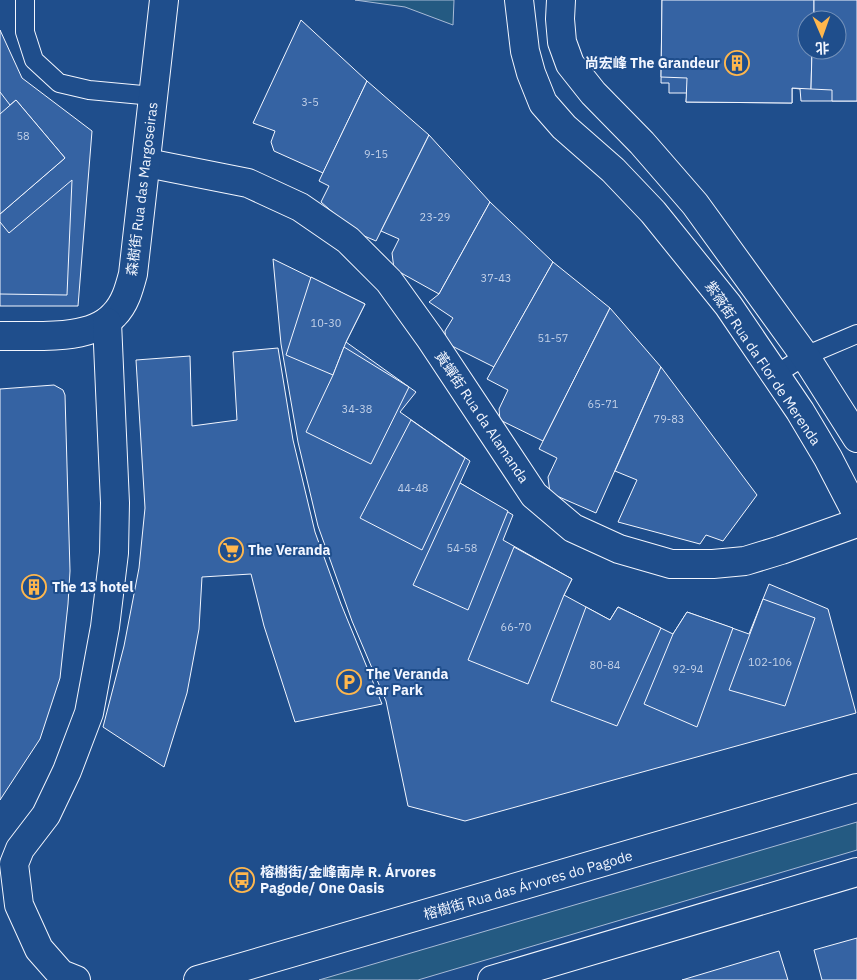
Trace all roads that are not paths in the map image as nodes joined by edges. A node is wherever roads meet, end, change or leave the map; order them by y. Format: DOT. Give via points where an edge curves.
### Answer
graph roads {
  1 [pos="25,0"];
  2 [pos="164,0"];
  3 [pos="519,0"];
  4 [pos="561,0"];
  5 [pos="153,96"];
  6 [pos="147,163"];
  7 [pos="107,322"];
  8 [pos="857,334"];
  9 [pos="0,336"];
  10 [pos="806,356"];
  11 [pos="775,375"];
  12 [pos="857,438"];
  13 [pos="857,514"];
  14 [pos="857,524"];
  15 [pos="857,788"];
  16 [pos="857,872"];
  17 [pos="76,980"];
  18 [pos="198,980"];
  19 [pos="492,980"];
  1 -- 5 [label="lane" via="26,32 34,60 59,83 89,90"];
  2 -- 5 [label="street, 森樹街 Rua das Margoseiras"];
  3 -- 11 [label="street, 紫薇街 Rua da Flor de Merenda" via="525,51 543,103 564,128 613,170 653,212 728,306"];
  4 -- 10 [label="street" via="562,42 570,64 695,204"];
  5 -- 6 [label="street, 森樹街 Rua das Margoseiras"];
  6 -- 7 [label="street, 森樹街 Rua das Margoseiras" via="129,290"];
  6 -- 14 [label="street, 黃蟬街 Rua da Alamanda" via="248,183 300,206 348,240 389,281 534,495 573,528 619,549 671,564 713,564 745,560 781,550"];
  7 -- 9 [label="street, 森樹街 Rua das Margoseiras" via="78,333"];
  7 -- 17 [label="street" via="115,503 114,553 105,627 89,713 70,763 46,815 20,849 14,864 18,905 39,949 61,974"];
  8 -- 10 [label="lane"];
  10 -- 11 [label="lane"];
  10 -- 12 [label="street"];
  11 -- 13 [label="street, 紫薇街 Rua da Flor de Merenda" via="828,458"];
  15 -- 18 [label="street, 榕樹街 Rua das Árvores do Pagode"];
  16 -- 19 [label="street"];
}
